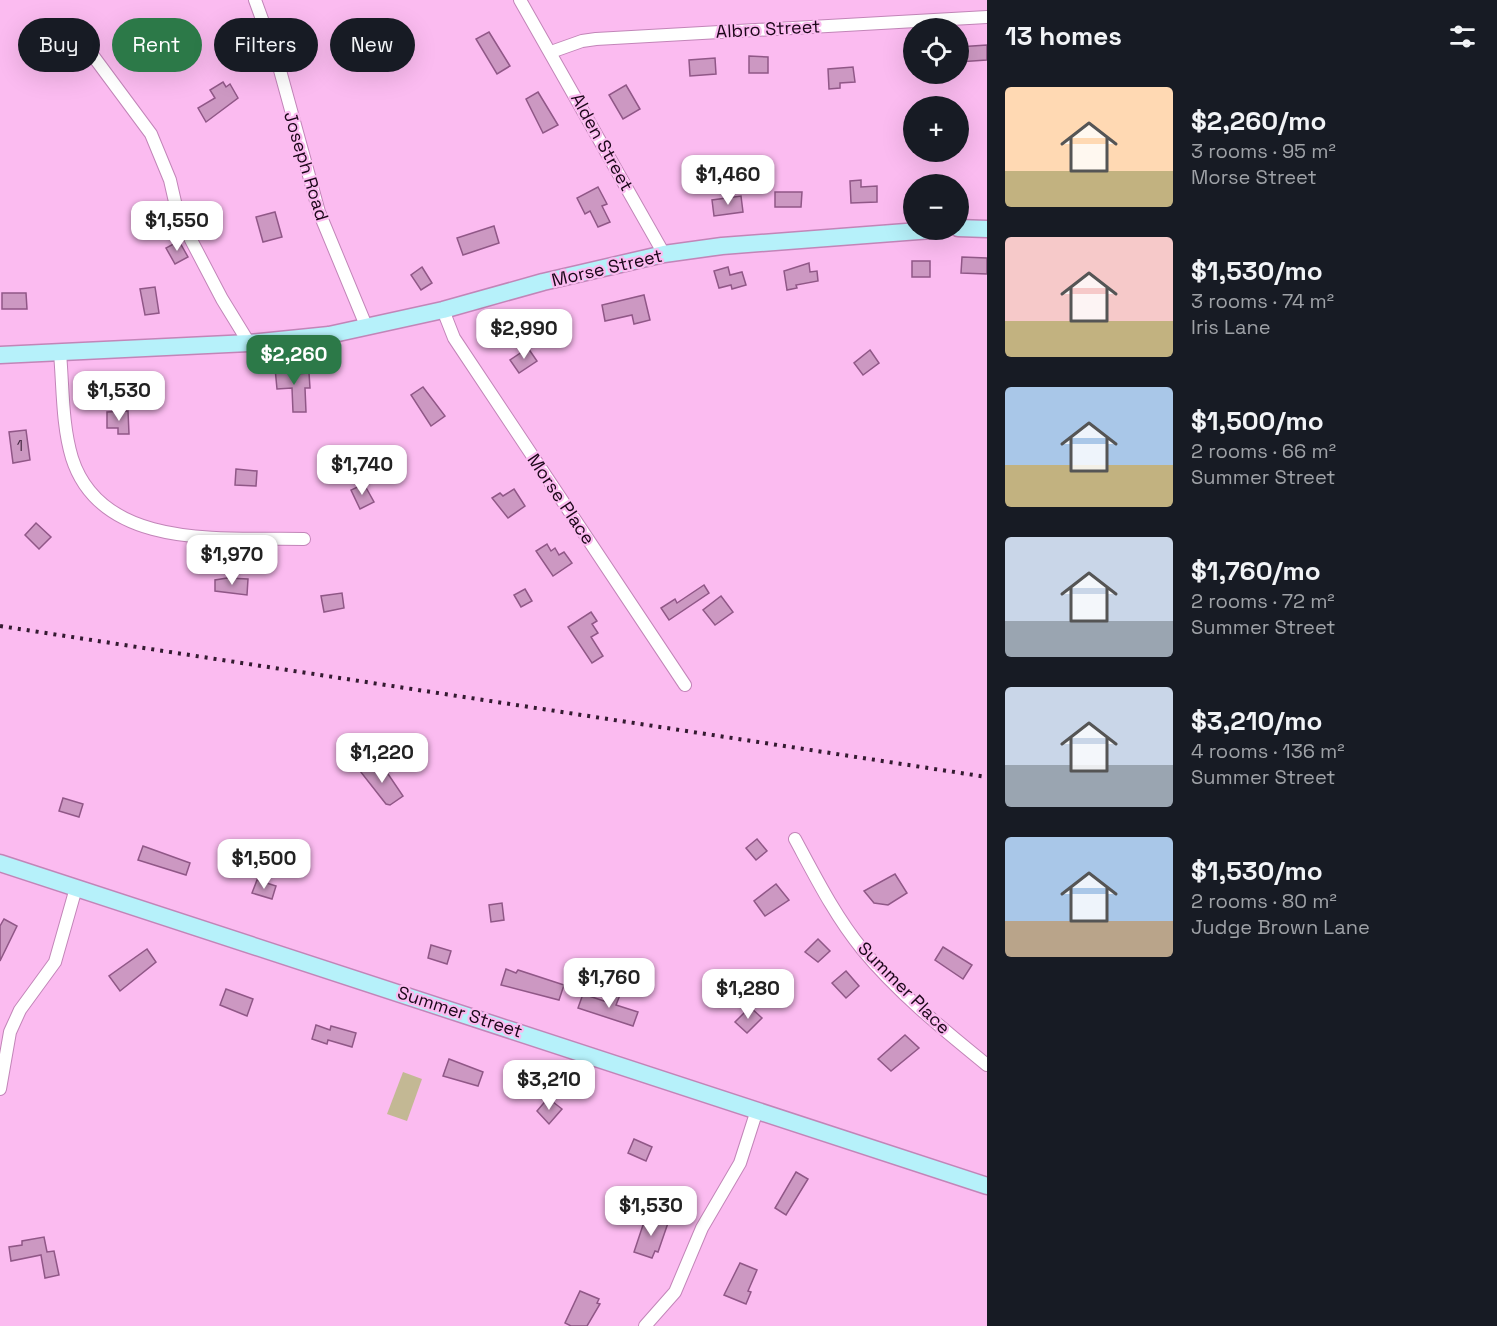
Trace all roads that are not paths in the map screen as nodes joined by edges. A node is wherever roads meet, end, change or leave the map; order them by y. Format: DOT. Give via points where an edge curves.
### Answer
graph roads {
  1 [pos="255,0"];
  2 [pos="520,0"];
  3 [pos="987,17"];
  4 [pos="551,52"];
  5 [pos="100,65"];
  6 [pos="969,228"];
  7 [pos="987,229"];
  8 [pos="903,232"];
  9 [pos="664,254"];
  10 [pos="443,310"];
  11 [pos="367,328"];
  12 [pos="249,343"];
  13 [pos="60,353"];
  14 [pos="0,355"];
  15 [pos="304,539"];
  16 [pos="685,685"];
  17 [pos="795,839"];
  18 [pos="0,863"];
  19 [pos="76,888"];
  20 [pos="987,1065"];
  21 [pos="0,1089"];
  22 [pos="757,1110"];
  23 [pos="987,1186"];
  24 [pos="645,1326"];
  1 -- 11 [label="street, Joseph Road" via="278,63 318,212"];
  2 -- 4 [label="street, Alden Street"];
  3 -- 4 [label="street, Albro Street" via="596,39"];
  4 -- 9 [label="street, Alden Street"];
  5 -- 12 [label="street" via="151,134 170,180 178,215"];
  6 -- 7 [label="main road"];
  8 -- 9 [label="main road, Morse Street"];
  9 -- 10 [label="main road, Morse Street"];
  10 -- 11 [label="main road, Morse Street"];
  10 -- 16 [label="street, Morse Place" via="454,339"];
  11 -- 12 [label="main road, Morse Street"];
  12 -- 13 [label="main road, Morse Street"];
  13 -- 14 [label="main road, Morse Street"];
  13 -- 15 [label="street" via="72,458 93,493 111,511 140,527 174,534"];
  17 -- 20 [label="street, Summer Place" via="863,950 923,1011"];
  18 -- 19 [label="main road, Summer Street"];
  19 -- 21 [label="street" via="54,962 20,1010 10,1032"];
  19 -- 22 [label="main road, Summer Street"];
  22 -- 23 [label="main road, Summer Street"];
  22 -- 24 [label="street" via="740,1163 702,1228 675,1292"];
}
